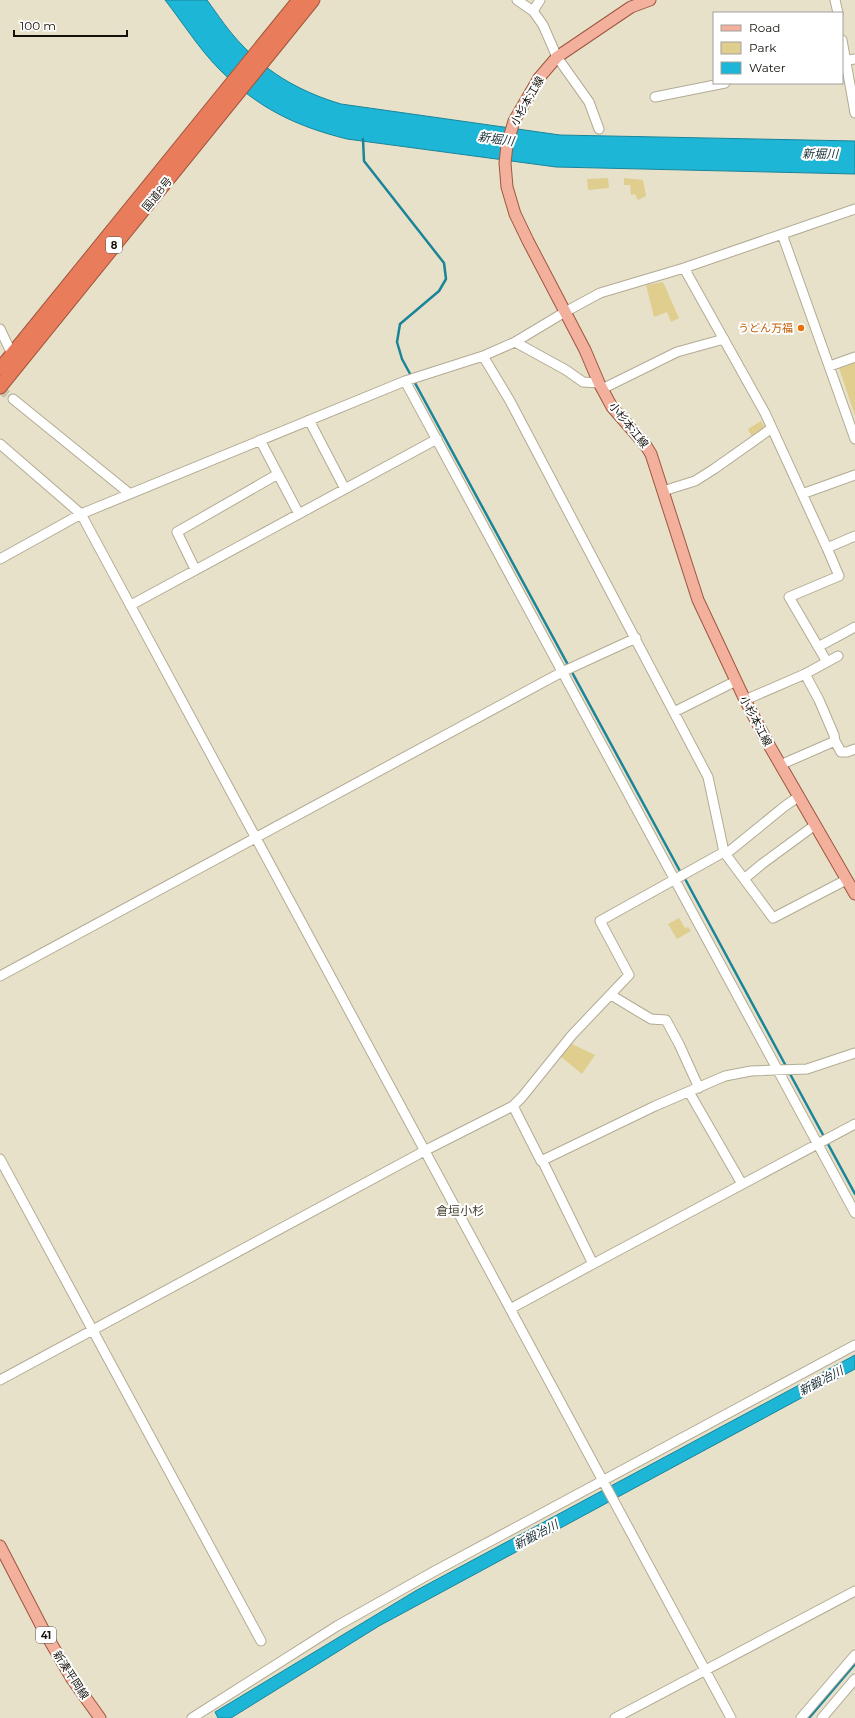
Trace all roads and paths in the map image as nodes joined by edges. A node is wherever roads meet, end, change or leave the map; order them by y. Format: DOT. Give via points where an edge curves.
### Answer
graph roads {
  1 [pos="298,0"];
  2 [pos="312,0"];
  3 [pos="517,0"];
  4 [pos="540,0"];
  5 [pos="650,0"];
  6 [pos="835,0"];
  7 [pos="533,11"];
  8 [pos="838,12"];
  9 [pos="275,38"];
  10 [pos="843,50"];
  11 [pos="557,57"];
  12 [pos="855,59"];
  13 [pos="844,60"];
  14 [pos="720,84"];
  15 [pos="655,97"];
  16 [pos="225,100"];
  17 [pos="855,113"];
  18 [pos="599,129"];
  19 [pos="855,209"];
  20 [pos="782,234"];
  21 [pos="684,268"];
  22 [pos="565,312"];
  23 [pos="0,329"];
  24 [pos="724,339"];
  25 [pos="516,342"];
  26 [pos="12,354"];
  27 [pos="483,356"];
  28 [pos="855,357"];
  29 [pos="830,366"];
  30 [pos="0,369"];
  31 [pos="405,381"];
  32 [pos="601,386"];
  33 [pos="0,387"];
  34 [pos="13,399"];
  35 [pos="309,420"];
  36 [pos="772,428"];
  37 [pos="436,439"];
  38 [pos="855,439"];
  39 [pos="260,440"];
  40 [pos="0,444"];
  41 [pos="278,474"];
  42 [pos="855,475"];
  43 [pos="345,489"];
  44 [pos="663,491"];
  45 [pos="130,494"];
  46 [pos="802,494"];
  47 [pos="81,514"];
  48 [pos="299,514"];
  49 [pos="855,536"];
  50 [pos="827,548"];
  51 [pos="0,560"];
  52 [pos="195,569"];
  53 [pos="130,604"];
  54 [pos="855,627"];
  55 [pos="636,638"];
  56 [pos="818,646"];
  57 [pos="838,656"];
  58 [pos="827,662"];
  59 [pos="562,672"];
  60 [pos="805,674"];
  61 [pos="736,681"];
  62 [pos="745,700"];
  63 [pos="674,712"];
  64 [pos="835,741"];
  65 [pos="855,749"];
  66 [pos="780,765"];
  67 [pos="798,796"];
  68 [pos="815,825"];
  69 [pos="256,838"];
  70 [pos="725,853"];
  71 [pos="744,879"];
  72 [pos="846,880"];
  73 [pos="674,881"];
  74 [pos="855,894"];
  75 [pos="0,976"];
  76 [pos="611,995"];
  77 [pos="855,1053"];
  78 [pos="778,1071"];
  79 [pos="699,1088"];
  80 [pos="689,1092"];
  81 [pos="513,1106"];
  82 [pos="855,1124"];
  83 [pos="817,1144"];
  84 [pos="425,1151"];
  85 [pos="0,1158"];
  86 [pos="542,1160"];
  87 [pos="742,1184"];
  88 [pos="855,1212"];
  89 [pos="593,1264"];
  90 [pos="510,1309"];
  91 [pos="92,1330"];
  92 [pos="855,1345"];
  93 [pos="0,1380"];
  94 [pos="604,1483"];
  95 [pos="0,1546"];
  96 [pos="855,1591"];
  97 [pos="261,1641"];
  98 [pos="855,1655"];
  99 [pos="705,1670"];
  100 [pos="855,1680"];
  101 [pos="100,1718"];
  102 [pos="192,1718"];
  103 [pos="615,1718"];
  104 [pos="731,1718"];
  105 [pos="801,1718"];
  106 [pos="822,1718"];
  1 -- 9 [label="highway, 国道8号 / 8"];
  2 -- 9 [label="highway, 国道8号 / 8"];
  3 -- 7 [label="street"];
  4 -- 7 [label="street"];
  5 -- 11 [label="main road, 小杉本江線" via="631,7"];
  6 -- 8 [label="street"];
  7 -- 11 [label="street" via="543,25"];
  9 -- 16 [label="highway, 国道8号 / 8"];
  10 -- 13 [label="street"];
  11 -- 18 [label="street" via="589,102"];
  11 -- 22 [label="main road, 小杉本江線" via="539,78 512,126 505,163 507,187 515,214"];
  12 -- 13 [label="street"];
  13 -- 17 [label="street"];
  14 -- 15 [label="street"];
  16 -- 26 [label="highway, 国道8号 / 8"];
  16 -- 33 [label="highway, 国道8号 / 8"];
  19 -- 20 [label="street"];
  20 -- 21 [label="street"];
  20 -- 29 [label="street"];
  21 -- 22 [label="street" via="600,293"];
  21 -- 24 [label="street"];
  22 -- 25 [label="street"];
  22 -- 32 [label="main road, 小杉本江線"];
  23 -- 26 [label="street"];
  24 -- 32 [label="street" via="677,352"];
  24 -- 36 [label="street"];
  25 -- 27 [label="street"];
  25 -- 32 [label="street" via="583,382"];
  26 -- 30 [label="highway, 国道8号 / 8"];
  27 -- 31 [label="street"];
  27 -- 55 [label="street" via="510,401"];
  28 -- 29 [label="street"];
  29 -- 38 [label="street"];
  31 -- 35 [label="street"];
  31 -- 37 [label="street"];
  32 -- 44 [label="main road, 小杉本江線" via="612,407 646,446 655,462"];
  34 -- 45 [label="street"];
  35 -- 39 [label="street"];
  35 -- 43 [label="street"];
  36 -- 44 [label="street" via="695,481"];
  36 -- 46 [label="street"];
  37 -- 43 [label="street"];
  37 -- 59 [label="street"];
  39 -- 41 [label="street"];
  39 -- 45 [label="street"];
  40 -- 47 [label="street"];
  41 -- 48 [label="street"];
  41 -- 52 [label="street" via="177,532"];
  42 -- 46 [label="street"];
  43 -- 48 [label="street"];
  44 -- 61 [label="main road, 小杉本江線" via="698,600"];
  45 -- 47 [label="street"];
  46 -- 50 [label="street"];
  47 -- 51 [label="street"];
  47 -- 53 [label="street"];
  48 -- 52 [label="street"];
  49 -- 50 [label="street"];
  50 -- 56 [label="street" via="839,576 789,597"];
  52 -- 53 [label="street"];
  53 -- 69 [label="street"];
  54 -- 56 [label="street"];
  55 -- 59 [label="street"];
  55 -- 63 [label="street"];
  56 -- 58 [label="street"];
  57 -- 58 [label="street"];
  58 -- 60 [label="street"];
  59 -- 69 [label="street"];
  59 -- 73 [label="street"];
  60 -- 62 [label="street"];
  60 -- 64 [label="street" via="819,700"];
  61 -- 62 [label="main road, 小杉本江線"];
  61 -- 63 [label="street"];
  62 -- 66 [label="main road, 小杉本江線"];
  63 -- 70 [label="street" via="708,777"];
  64 -- 65 [label="street" via="841,752"];
  64 -- 66 [label="street"];
  66 -- 67 [label="main road, 小杉本江線"];
  67 -- 68 [label="main road, 小杉本江線"];
  67 -- 70 [label="street"];
  68 -- 71 [label="street"];
  68 -- 72 [label="main road, 小杉本江線"];
  69 -- 75 [label="street"];
  69 -- 84 [label="street"];
  70 -- 71 [label="street"];
  70 -- 73 [label="street"];
  71 -- 72 [label="street" via="773,918"];
  72 -- 74 [label="main road, 小杉本江線"];
  73 -- 76 [label="street" via="600,921 628,975"];
  73 -- 78 [label="street"];
  76 -- 79 [label="street" via="651,1019 666,1020 680,1044"];
  76 -- 81 [label="street" via="572,1035"];
  77 -- 78 [label="street" via="807,1069"];
  78 -- 79 [label="street" via="752,1071 725,1076"];
  78 -- 83 [label="street"];
  79 -- 80 [label="street"];
  80 -- 86 [label="street"];
  80 -- 87 [label="street"];
  81 -- 84 [label="street"];
  81 -- 86 [label="street"];
  82 -- 83 [label="street"];
  83 -- 87 [label="street"];
  83 -- 88 [label="street"];
  84 -- 90 [label="street"];
  84 -- 91 [label="street"];
  85 -- 91 [label="street"];
  86 -- 89 [label="street"];
  87 -- 89 [label="street"];
  89 -- 90 [label="street"];
  90 -- 94 [label="street"];
  91 -- 93 [label="street"];
  91 -- 97 [label="street"];
  92 -- 94 [label="street"];
  94 -- 99 [label="street"];
  94 -- 102 [label="street" via="337,1626"];
  95 -- 101 [label="main road, 新湊平岡線 / 41" via="44,1632 72,1679"];
  96 -- 99 [label="street"];
  98 -- 105 [label="street"];
  99 -- 103 [label="street"];
  99 -- 104 [label="street"];
  100 -- 106 [label="street"];
}
